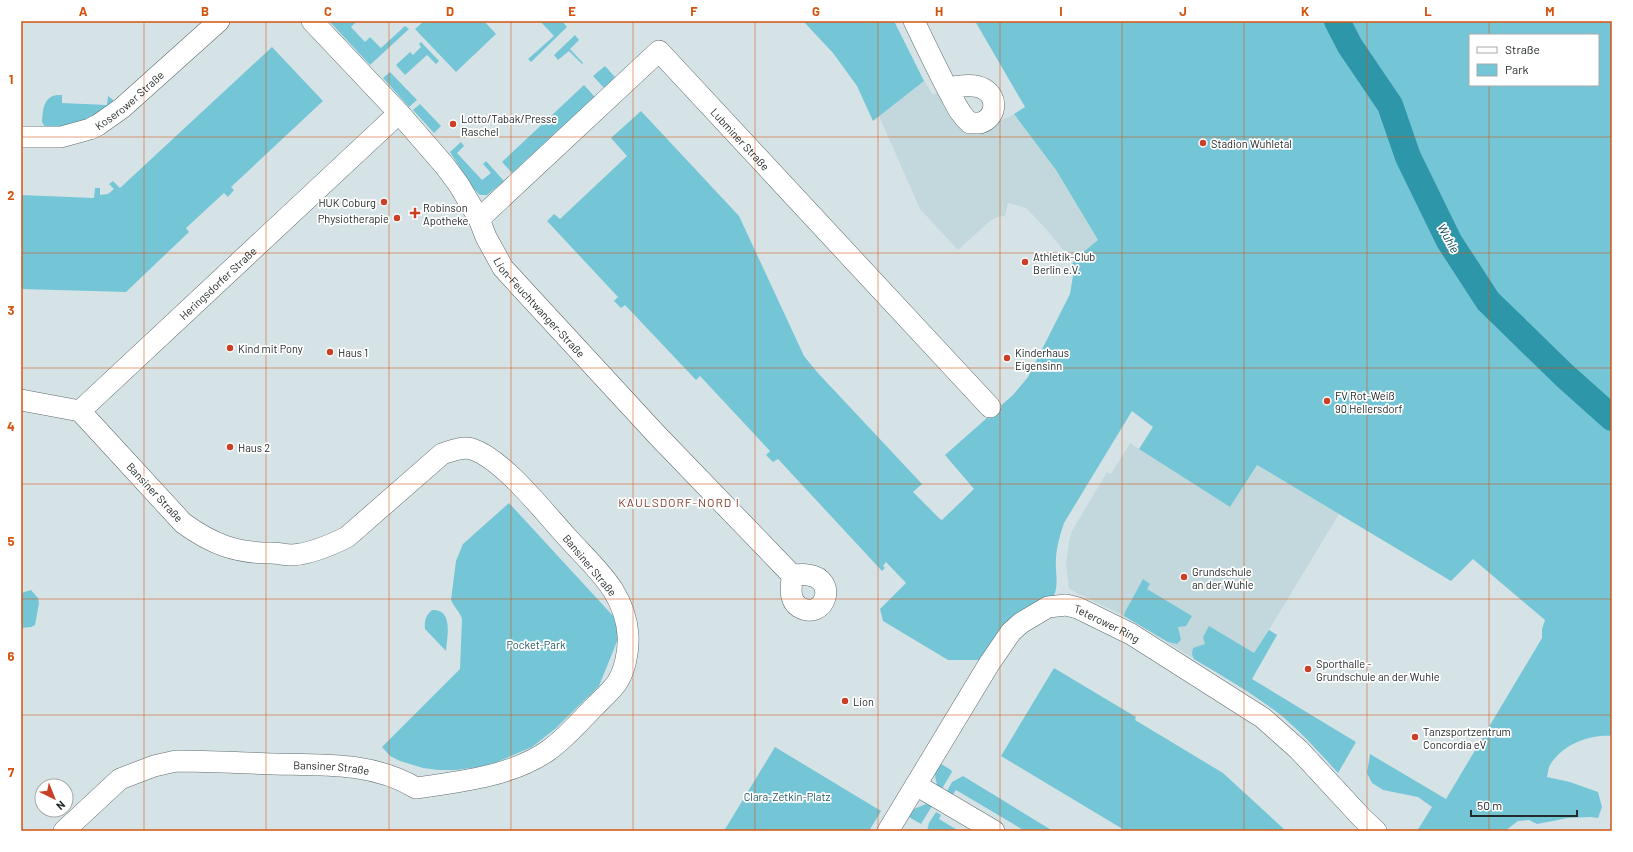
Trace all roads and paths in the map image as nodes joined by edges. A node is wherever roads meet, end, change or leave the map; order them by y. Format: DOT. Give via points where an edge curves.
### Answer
graph roads {
  1 [pos="219,21"];
  2 [pos="312,21"];
  3 [pos="914,21"];
  4 [pos="947,88"];
  5 [pos="399,113"];
  6 [pos="21,138"];
  7 [pos="479,219"];
  8 [pos="21,400"];
  9 [pos="990,407"];
  10 [pos="80,411"];
  11 [pos="792,575"];
  12 [pos="916,785"];
  13 [pos="64,831"];
  14 [pos="888,831"];
  15 [pos="994,831"];
  16 [pos="1376,831"];
  1 -- 6 [label="street, Koserower Straße" via="122,108 98,125 61,137"];
  2 -- 5 [label="street, Lion-Feuchtwanger-Straße"];
  3 -- 4 [label="street"];
  5 -- 7 [label="street, Lion-Feuchtwanger-Straße" via="445,166"];
  5 -- 10 [label="street, Heringsdorfer Straße"];
  7 -- 9 [label="street, Lubminer Straße" via="659,51"];
  7 -- 11 [label="street, Lion-Feuchtwanger-Straße" via="503,268 657,435"];
  8 -- 10 [label="street"];
  10 -- 13 [label="street, Bansiner Straße" via="183,523 198,534 230,549 256,553 293,555 329,547 347,537 442,454 455,449 470,449 481,453 513,478 612,588 624,615 628,655 617,683 549,750 528,762 493,774 416,788 372,770 339,765 176,761 120,779"];
  12 -- 14 [label="street, Teterower Ring"];
  12 -- 15 [label="street"];
  12 -- 16 [label="street, Teterower Ring" via="1011,632 1048,607 1066,605 1078,608 1131,634 1263,718 1299,750"];
}
